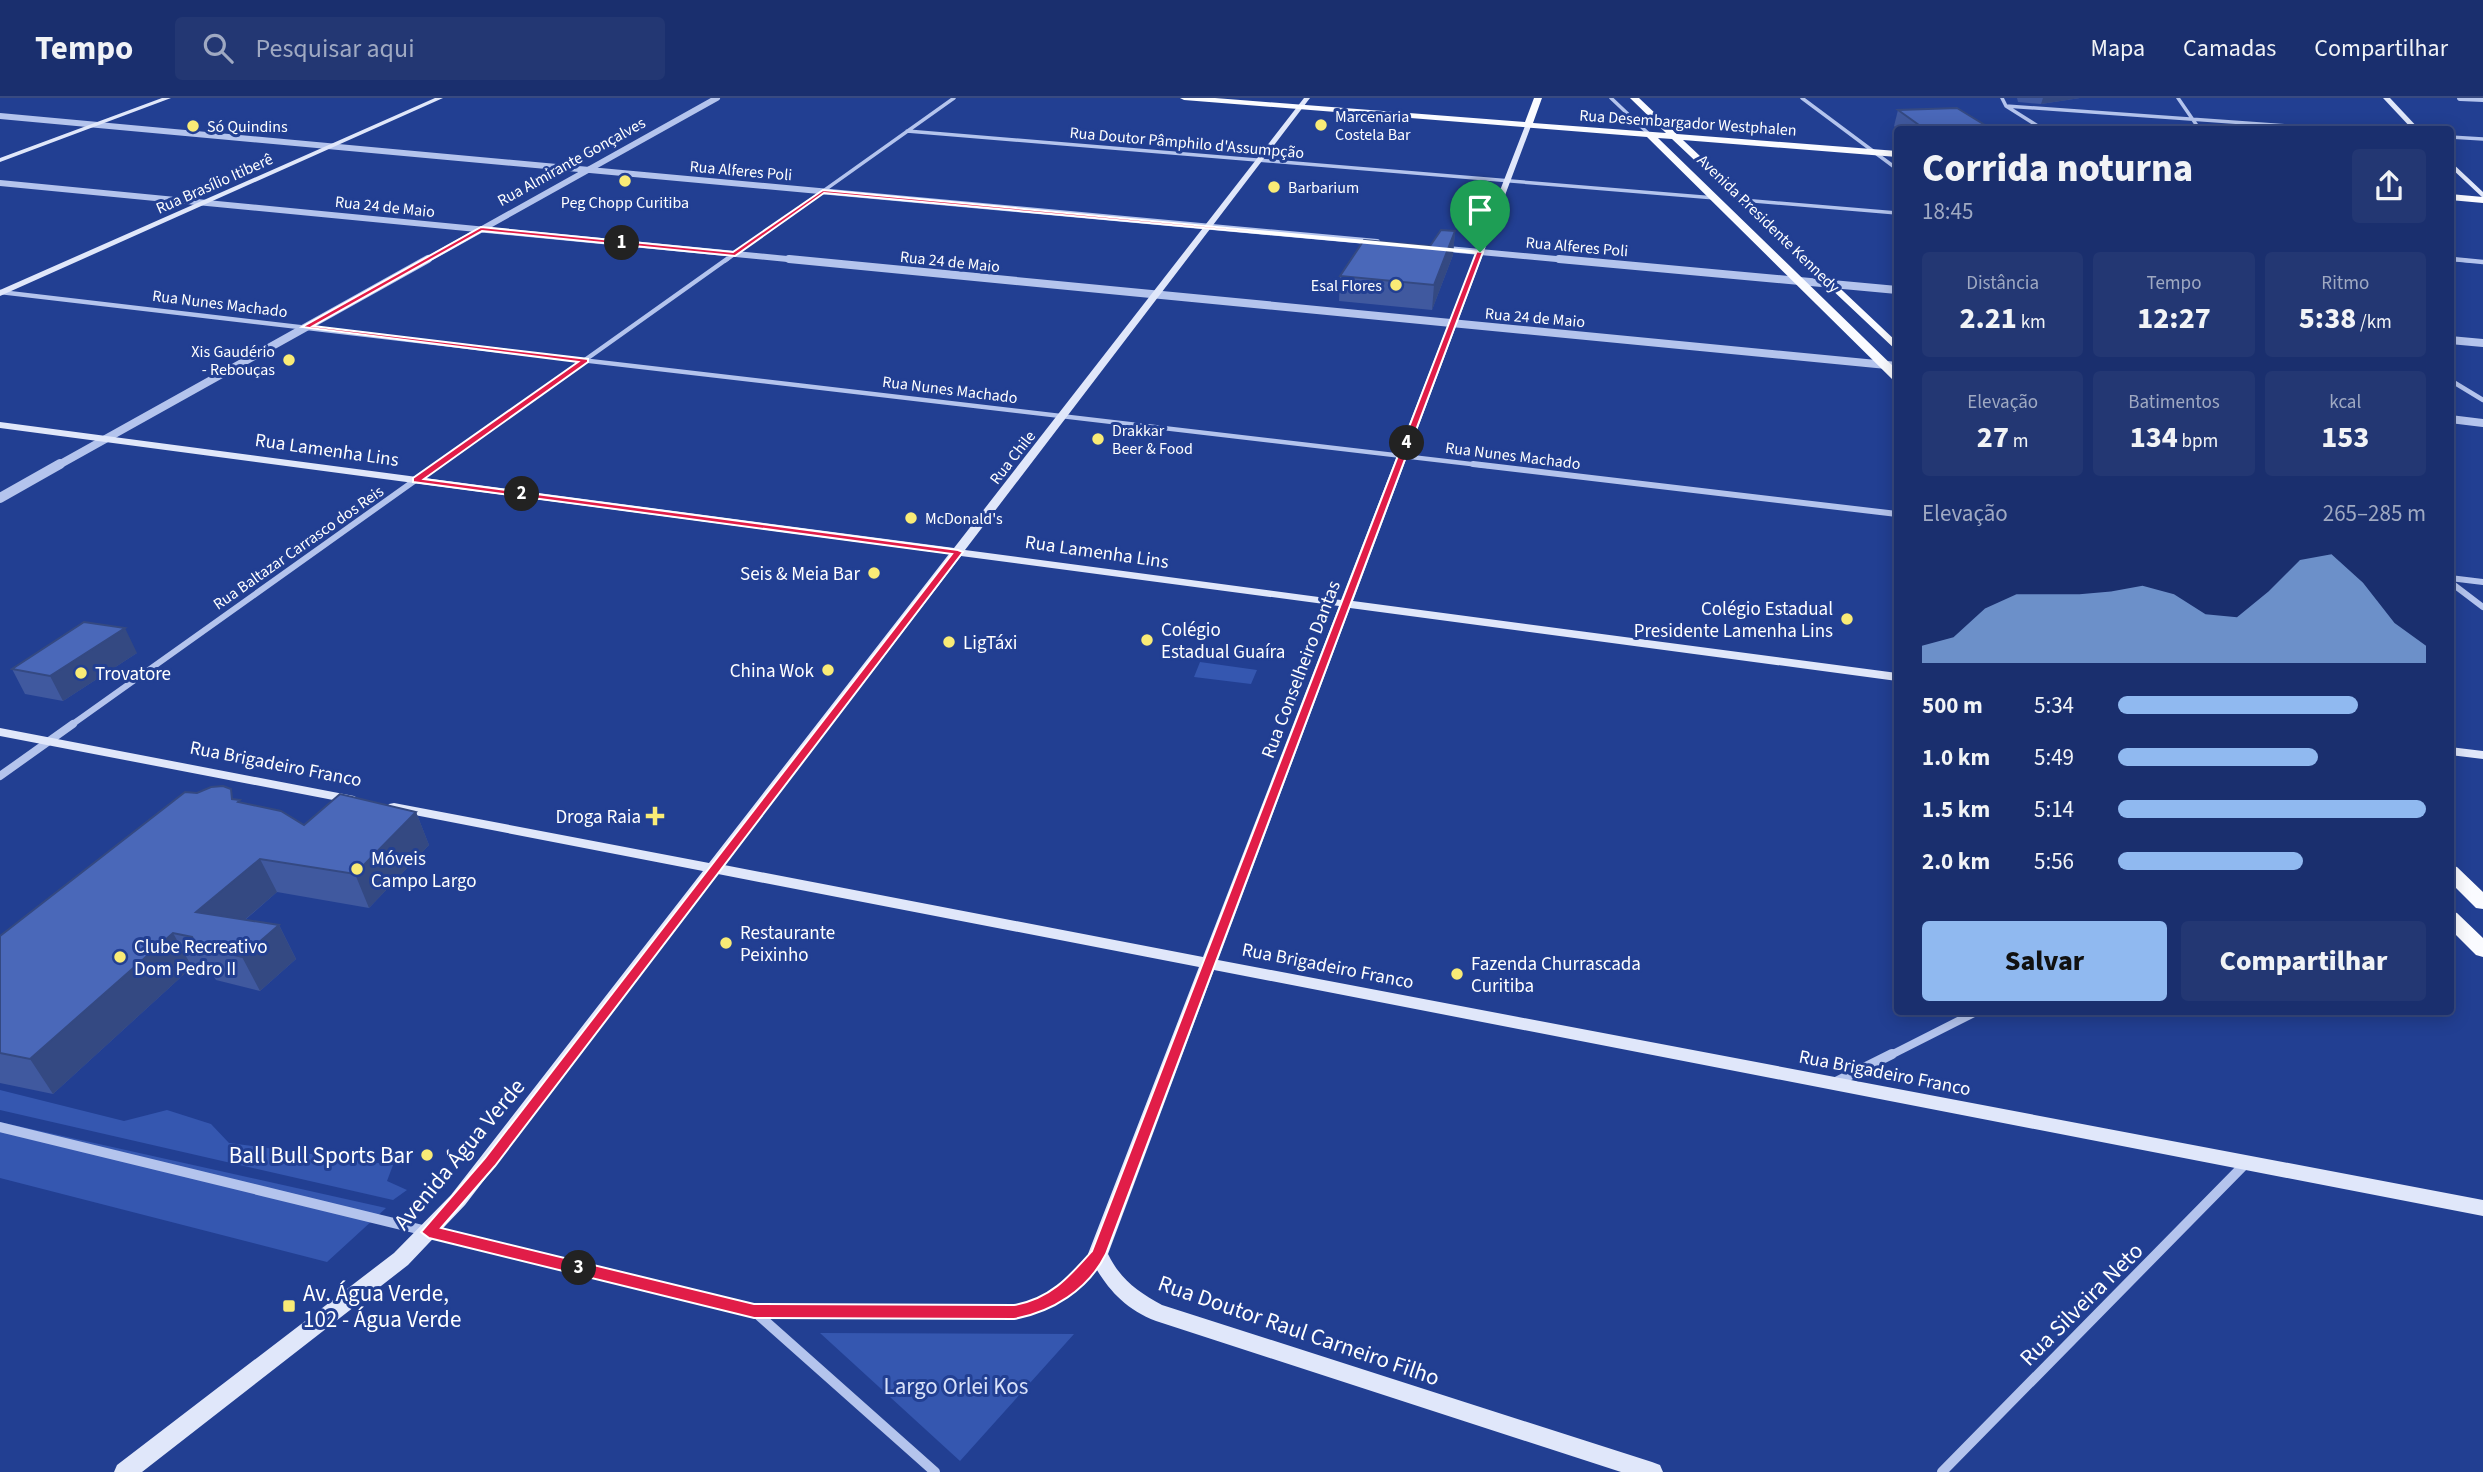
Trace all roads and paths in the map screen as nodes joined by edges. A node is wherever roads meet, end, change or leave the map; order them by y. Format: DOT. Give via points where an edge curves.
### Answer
graph roads {
  1 [pos="168,98"];
  2 [pos="440,98"];
  3 [pos="717,98"];
  4 [pos="954,98"];
  5 [pos="1185,98"];
  6 [pos="1307,98"];
  7 [pos="1538,98"];
  8 [pos="1611,98"];
  9 [pos="1634,98"];
  10 [pos="1802,98"];
  11 [pos="2002,98"];
  12 [pos="2178,98"];
  13 [pos="2386,98"];
  14 [pos="2460,98"];
  15 [pos="2483,99"];
  16 [pos="2006,106"];
  17 [pos="1300,107"];
  18 [pos="0,116"];
  19 [pos="2193,119"];
  20 [pos="95,125"];
  21 [pos="1528,126"];
  22 [pos="2038,126"];
  23 [pos="2197,126"];
  24 [pos="2289,126"];
  25 [pos="2413,126"];
  26 [pos="907,131"];
  27 [pos="1650,135"];
  28 [pos="1674,137"];
  29 [pos="2454,137"];
  30 [pos="2483,139"];
  31 [pos="331,146"];
  32 [pos="1875,153"];
  33 [pos="1894,154"];
  34 [pos="0,160"];
  35 [pos="1259,160"];
  36 [pos="1894,167"];
  37 [pos="2454,167"];
  38 [pos="588,170"];
  39 [pos="1716,176"];
  40 [pos="1692,177"];
  41 [pos="1507,181"];
  42 [pos="0,183"];
  43 [pos="823,191"];
  44 [pos="2454,197"];
  45 [pos="1715,198"];
  46 [pos="2483,198"];
  47 [pos="1742,200"];
  48 [pos="204,203"];
  49 [pos="1894,213"];
  50 [pos="1208,227"];
  51 [pos="481,229"];
  52 [pos="1385,243"];
  53 [pos="1787,243"];
  54 [pos="1760,244"];
  55 [pos="1426,247"];
  56 [pos="1480,252"];
  57 [pos="735,254"];
  58 [pos="2454,259"];
  59 [pos="2483,262"];
  60 [pos="1799,281"];
  61 [pos="1829,284"];
  62 [pos="1894,290"];
  63 [pos="0,292"];
  64 [pos="1156,295"];
  65 [pos="1453,323"];
  66 [pos="305,327"];
  67 [pos="2454,340"];
  68 [pos="2483,343"];
  69 [pos="1894,345"];
  70 [pos="585,360"];
  71 [pos="1891,365"];
  72 [pos="2454,382"];
  73 [pos="2483,400"];
  74 [pos="1063,416"];
  75 [pos="2454,419"];
  76 [pos="2483,423"];
  77 [pos="0,425"];
  78 [pos="105,439"];
  79 [pos="1402,456"];
  80 [pos="416,480"];
  81 [pos="0,498"];
  82 [pos="1894,513"];
  83 [pos="958,552"];
  84 [pos="2454,580"];
  85 [pos="2483,582"];
  86 [pos="2454,583"];
  87 [pos="1346,604"];
  88 [pos="2483,607"];
  89 [pos="1894,677"];
  90 [pos="0,732"];
  91 [pos="49,741"];
  92 [pos="2454,751"];
  93 [pos="2483,755"];
  94 [pos="0,776"];
  95 [pos="715,869"];
  96 [pos="2454,876"];
  97 [pos="2483,903"];
  98 [pos="2454,922"];
  99 [pos="2483,950"];
  100 [pos="1209,963"];
  101 [pos="1970,1015"];
  102 [pos="1835,1083"];
  103 [pos="0,1127"];
  104 [pos="2246,1162"];
  105 [pos="2483,1208"];
  106 [pos="429,1232"];
  107 [pos="1098,1254"];
  108 [pos="754,1311"];
  109 [pos="125,1472"];
  110 [pos="935,1472"];
  111 [pos="1652,1472"];
  112 [pos="1942,1472"];
  1 -- 20 [label="main road"];
  2 -- 31 [label="main road, Rua Brasílio Itiberê"];
  3 -- 38 [label="street, Rua Almirante Gonçalves"];
  4 -- 26 [label="street, Rua Baltazar Carrasco dos Reis"];
  5 -- 17 [label="main road, Rua Desembargador Westphalen"];
  6 -- 17 [label="main road, Rua Chile"];
  7 -- 21 [label="main road, Rua Conselheiro Dantas"];
  8 -- 27 [label="street, Avenida Presidente Kennedy"];
  9 -- 28 [label="main road, Avenida Presidente Kennedy"];
  10 -- 32 [label="street"];
  11 -- 16 [label="street"];
  12 -- 19 [label="street"];
  13 -- 25 [label="main road"];
  14 -- 15 [label="street"];
  16 -- 19 [label="street"];
  16 -- 22 [label="street"];
  17 -- 21 [label="main road, Rua Desembargador Westphalen"];
  17 -- 35 [label="main road, Rua Chile"];
  18 -- 20 [label="street, Rua Alferes Poli"];
  19 -- 23 [label="street"];
  19 -- 24 [label="street"];
  20 -- 31 [label="street, Rua Alferes Poli"];
  20 -- 34 [label="main road"];
  21 -- 27 [label="main road, Rua Desembargador Westphalen"];
  21 -- 41 [label="main road, Rua Conselheiro Dantas"];
  26 -- 35 [label="street, Rua Doutor Pâmphilo d'Assumpção"];
  26 -- 43 [label="street, Rua Baltazar Carrasco dos Reis"];
  27 -- 28 [label="main road, Rua Desembargador Westphalen"];
  27 -- 40 [label="main road, Avenida Presidente Kennedy"];
  28 -- 32 [label="main road, Rua Desembargador Westphalen"];
  28 -- 39 [label="main road, Avenida Presidente Kennedy"];
  29 -- 30 [label="street"];
  31 -- 38 [label="street, Rua Alferes Poli"];
  31 -- 48 [label="main road, Rua Brasílio Itiberê"];
  32 -- 33 [label="main road, Rua Desembargador Westphalen"];
  32 -- 36 [label="street"];
  35 -- 41 [label="street, Rua Doutor Pâmphilo d'Assumpção"];
  35 -- 50 [label="main road, Rua Chile"];
  37 -- 46 [label="main road"];
  38 -- 43 [label="street, Rua Alferes Poli"];
  38 -- 51 [label="street, Rua Almirante Gonçalves"];
  39 -- 40 [label="main road"];
  39 -- 47 [label="main road, Avenida Presidente Kennedy"];
  40 -- 45 [label="main road, Avenida Presidente Kennedy"];
  41 -- 45 [label="street, Rua Doutor Pâmphilo d'Assumpção"];
  41 -- 56 [label="main road, Rua Conselheiro Dantas"];
  42 -- 48 [label="street, Rua 24 de Maio"];
  43 -- 50 [label="street, Rua Alferes Poli"];
  43 -- 57 [label="street, Rua Baltazar Carrasco dos Reis"];
  44 -- 46 [label="main road"];
  45 -- 54 [label="main road, Avenida Presidente Kennedy"];
  47 -- 49 [label="street"];
  47 -- 53 [label="main road, Avenida Presidente Kennedy"];
  48 -- 51 [label="street, Rua 24 de Maio"];
  48 -- 63 [label="main road, Rua Brasílio Itiberê"];
  50 -- 52 [label="street, Rua Alferes Poli"];
  50 -- 64 [label="main road, Rua Chile"];
  51 -- 57 [label="street, Rua 24 de Maio"];
  51 -- 66 [label="street, Rua Almirante Gonçalves"];
  53 -- 54 [label="main road"];
  53 -- 61 [label="main road, Avenida Presidente Kennedy"];
  54 -- 60 [label="main road, Avenida Presidente Kennedy"];
  55 -- 56 [label="street, Rua Alferes Poli"];
  56 -- 60 [label="street, Rua Alferes Poli"];
  56 -- 65 [label="main road, Rua Conselheiro Dantas"];
  57 -- 64 [label="street, Rua 24 de Maio"];
  57 -- 70 [label="street, Rua Baltazar Carrasco dos Reis"];
  58 -- 59 [label="street"];
  60 -- 61 [label="street, Rua Alferes Poli"];
  60 -- 71 [label="main road, Avenida Presidente Kennedy"];
  61 -- 62 [label="street, Rua Alferes Poli"];
  61 -- 69 [label="main road, Avenida Presidente Kennedy"];
  63 -- 66 [label="street, Rua Nunes Machado"];
  64 -- 65 [label="street, Rua 24 de Maio"];
  64 -- 74 [label="main road, Rua Chile"];
  65 -- 71 [label="street, Rua 24 de Maio"];
  65 -- 79 [label="main road, Rua Conselheiro Dantas"];
  66 -- 70 [label="street, Rua Nunes Machado"];
  66 -- 78 [label="street, Rua Almirante Gonçalves"];
  67 -- 68 [label="street"];
  70 -- 74 [label="street, Rua Nunes Machado"];
  70 -- 80 [label="street, Rua Baltazar Carrasco dos Reis"];
  72 -- 73 [label="street"];
  74 -- 79 [label="street, Rua Nunes Machado"];
  74 -- 83 [label="main road, Rua Chile"];
  75 -- 76 [label="street"];
  77 -- 78 [label="main road, Rua Lamenha Lins"];
  78 -- 80 [label="main road, Rua Lamenha Lins"];
  78 -- 81 [label="street, Rua Almirante Gonçalves"];
  79 -- 82 [label="street, Rua Nunes Machado"];
  79 -- 87 [label="main road, Rua Conselheiro Dantas"];
  80 -- 83 [label="main road, Rua Lamenha Lins"];
  80 -- 91 [label="street, Rua Baltazar Carrasco dos Reis"];
  83 -- 87 [label="main road, Rua Lamenha Lins"];
  83 -- 95 [label="main road, Rua Chile"];
  84 -- 85 [label="street"];
  86 -- 88 [label="street"];
  87 -- 89 [label="main road, Rua Lamenha Lins"];
  87 -- 100 [label="main road, Rua Conselheiro Dantas"];
  90 -- 91 [label="main road, Rua Brigadeiro Franco"];
  91 -- 94 [label="street, Rua Baltazar Carrasco dos Reis"];
  91 -- 95 [label="main road, Rua Brigadeiro Franco"];
  92 -- 93 [label="main road"];
  95 -- 100 [label="main road, Rua Brigadeiro Franco"];
  95 -- 106 [label="main road, Avenida Água Verde" via="490,1162"];
  96 -- 97 [label="main road"];
  98 -- 99 [label="main road"];
  100 -- 102 [label="main road, Rua Brigadeiro Franco"];
  100 -- 107 [label="main road, Rua Conselheiro Dantas"];
  101 -- 102 [label="street"];
  102 -- 104 [label="main road, Rua Brigadeiro Franco"];
  103 -- 106 [label="street"];
  104 -- 105 [label="main road, Rua Brigadeiro Franco"];
  104 -- 112 [label="street, Rua Silveira Neto"];
  106 -- 108 [label="street"];
  106 -- 109 [label="main road, Avenida Água Verde" via="368,1287"];
  107 -- 108 [label="street" via="1058,1296 1026,1310"];
  107 -- 111 [label="main road, Rua Doutor Raul Carneiro Filho" via="1110,1280 1128,1297 1156,1312"];
  108 -- 110 [label="street"];
}
